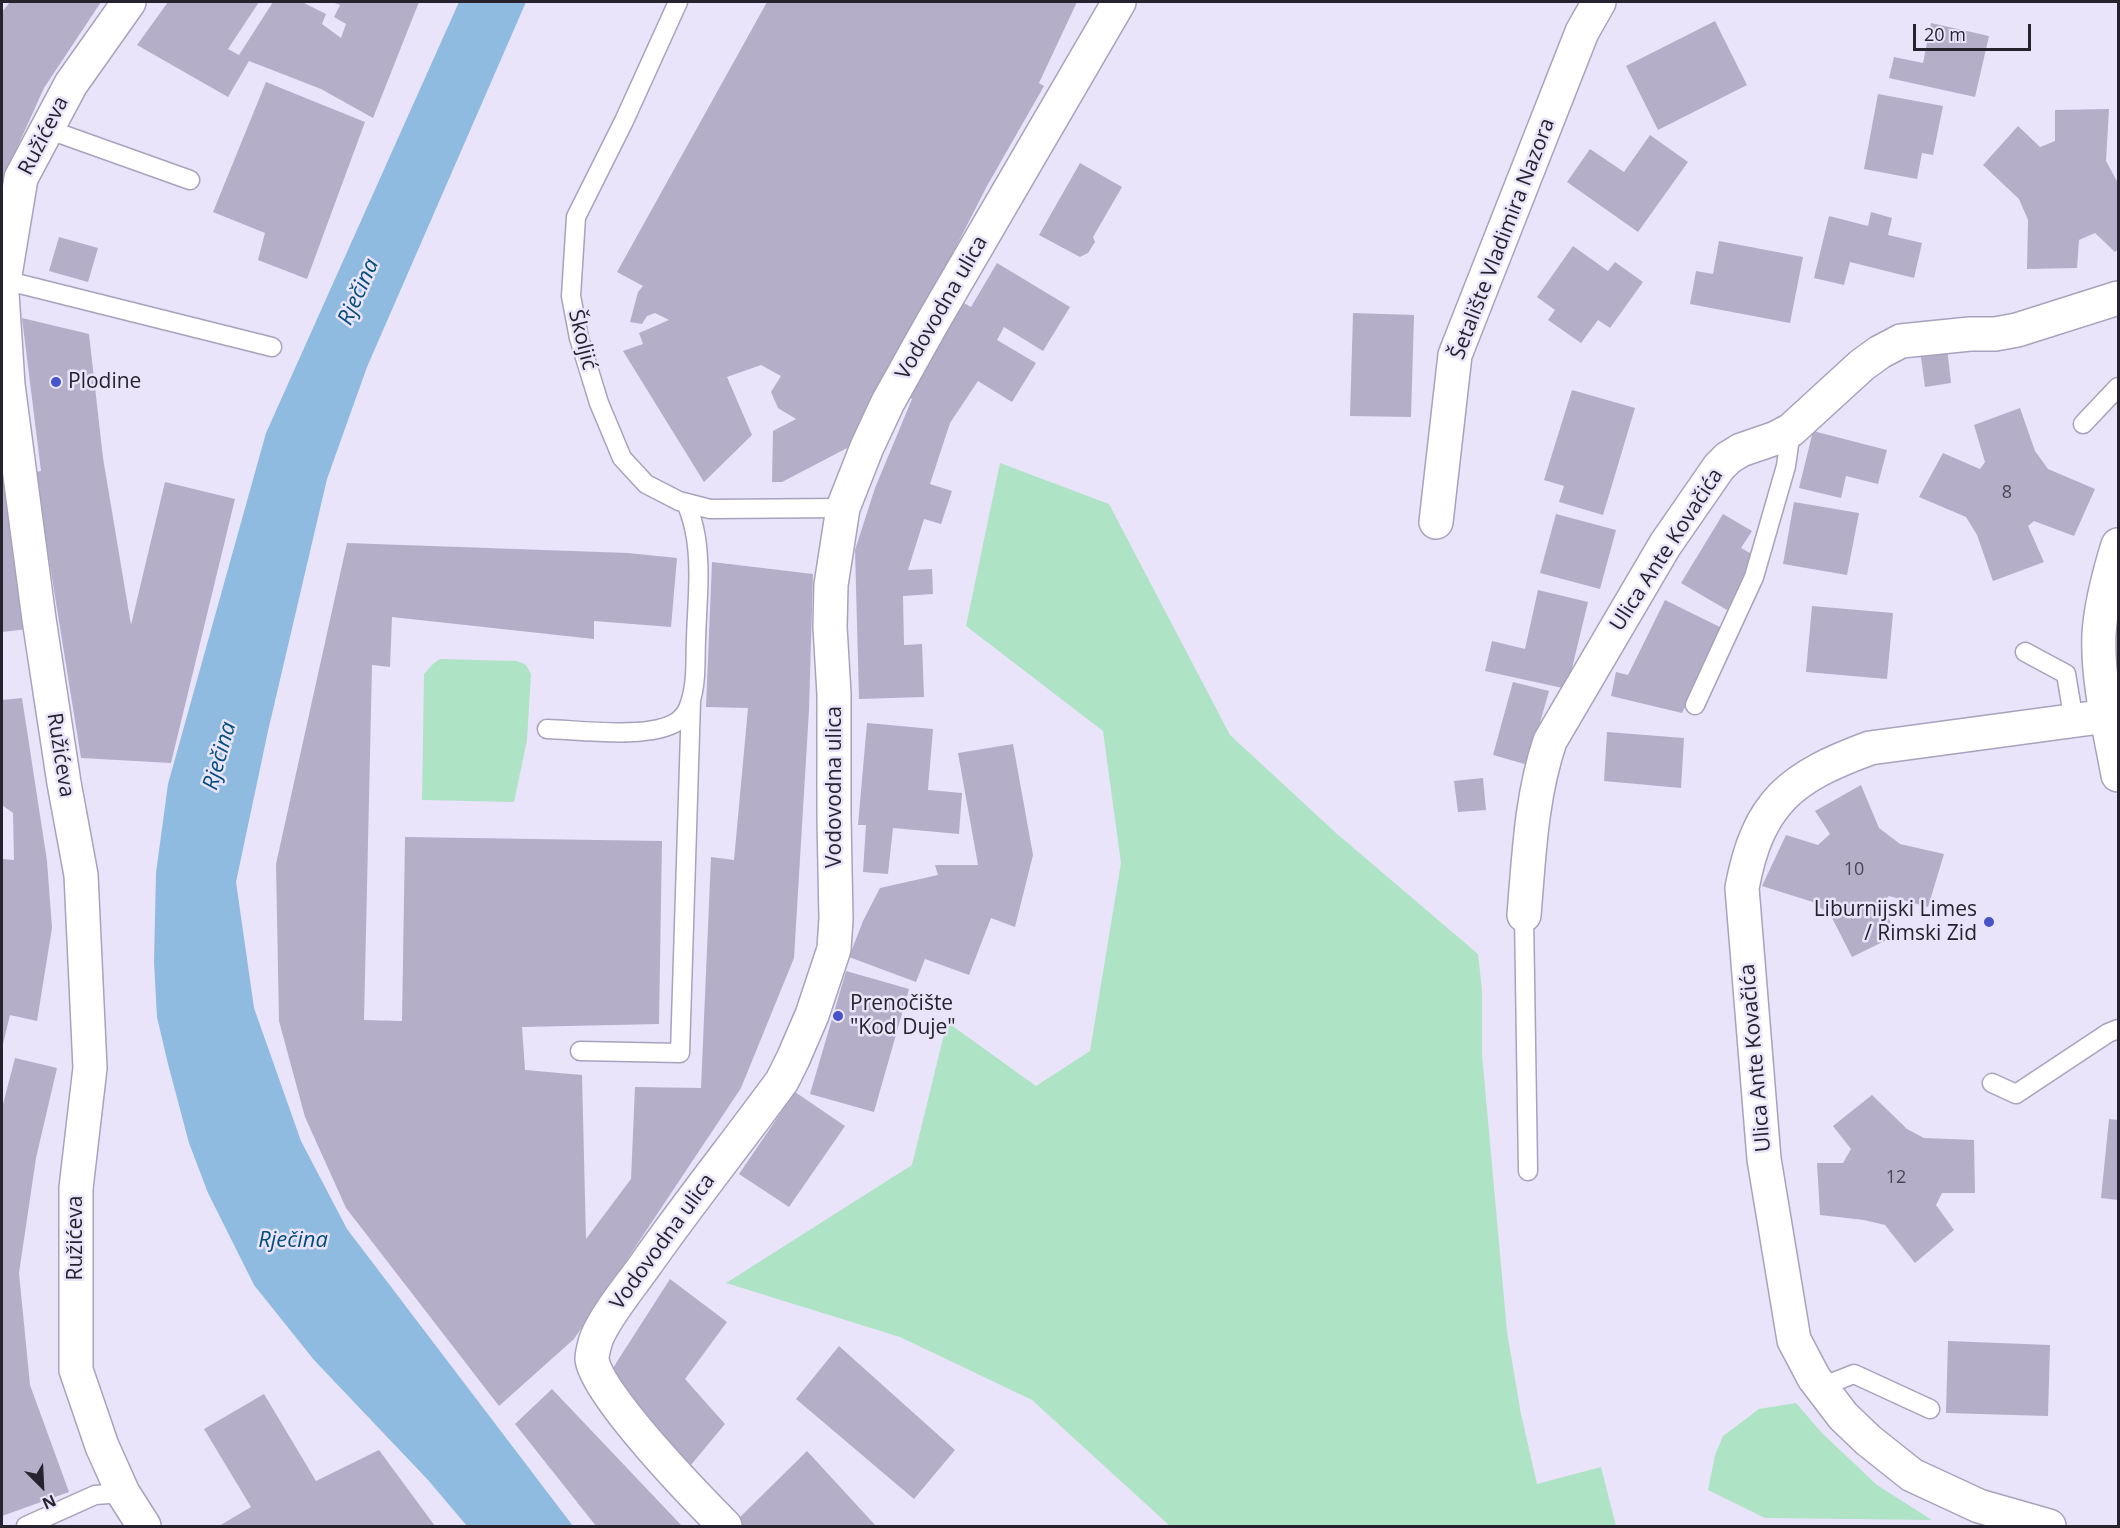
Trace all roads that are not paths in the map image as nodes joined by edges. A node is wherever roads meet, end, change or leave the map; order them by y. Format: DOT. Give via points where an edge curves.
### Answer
graph roads {
  1 [pos="129,2"];
  2 [pos="678,2"];
  3 [pos="1119,2"];
  4 [pos="1599,2"];
  5 [pos="47,129"];
  6 [pos="190,180"];
  7 [pos="4,280"];
  8 [pos="2118,298"];
  9 [pos="272,347"];
  10 [pos="2118,387"];
  11 [pos="2083,424"];
  12 [pos="1791,430"];
  13 [pos="686,503"];
  14 [pos="843,508"];
  15 [pos="1437,522"];
  16 [pos="2118,545"];
  17 [pos="2025,652"];
  18 [pos="691,701"];
  19 [pos="1695,705"];
  20 [pos="2108,716"];
  21 [pos="2073,721"];
  22 [pos="547,729"];
  23 [pos="2118,775"];
  24 [pos="1524,915"];
  25 [pos="2118,1029"];
  26 [pos="580,1052"];
  27 [pos="1992,1083"];
  28 [pos="1528,1171"];
  29 [pos="1821,1387"];
  30 [pos="1930,1409"];
  31 [pos="123,1493"];
  32 [pos="26,1527"];
  33 [pos="144,1527"];
  34 [pos="725,1527"];
  35 [pos="2049,1527"];
  1 -- 5 [label="street, Ružićeva" via="71,84"];
  2 -- 13 [label="lane, Školjić" via="576,217 571,296 599,403 622,458 646,484"];
  3 -- 14 [label="street, Vodovodna ulica" via="888,402"];
  4 -- 15 [label="street, Šetalište Vladimira Nazora" via="1582,32 1455,355"];
  5 -- 6 [label="lane"];
  5 -- 7 [label="street, Ružićeva" via="21,178"];
  7 -- 9 [label="lane"];
  7 -- 31 [label="street, Ružićeva" via="8,385 39,619 81,875 90,1068 76,1188 76,1371"];
  8 -- 12 [label="street, Ulica Ante Kovačića" via="2017,330 1901,341 1862,365"];
  10 -- 11 [label="lane"];
  12 -- 19 [label="lane" via="1786,465 1754,577"];
  12 -- 24 [label="street, Ulica Ante Kovačića" via="1741,450 1719,467 1665,545 1550,741 1534,801"];
  13 -- 14 [label="lane, Školjić" via="710,508"];
  13 -- 18 [label="lane" via="696,539 698,568"];
  14 -- 34 [label="street, Vodovodna ulica" via="831,585 830,627 834,694 834,949 812,1014 782,1081 614,1309 597,1337 592,1359 619,1407"];
  16 -- 20 [label="street" via="2104,590 2099,635"];
  17 -- 21 [label="lane" via="2066,674"];
  18 -- 22 [label="lane" via="686,714 660,729"];
  18 -- 26 [label="lane" via="680,1053"];
  20 -- 21 [label="street, Ulica Ante Kovačića"];
  20 -- 23 [label="street"];
  21 -- 29 [label="street, Ulica Ante Kovačića" via="1870,748 1834,761 1793,786 1772,807 1757,832 1742,888 1764,1158 1794,1340"];
  24 -- 28 [label="lane"];
  25 -- 27 [label="lane" via="2016,1094"];
  29 -- 30 [label="lane" via="1854,1374"];
  29 -- 35 [label="street, Ulica Ante Kovačića" via="1843,1416 1912,1475 1979,1506"];
  31 -- 32 [label="lane" via="94,1495"];
  31 -- 33 [label="street, Ružićeva"];
}
